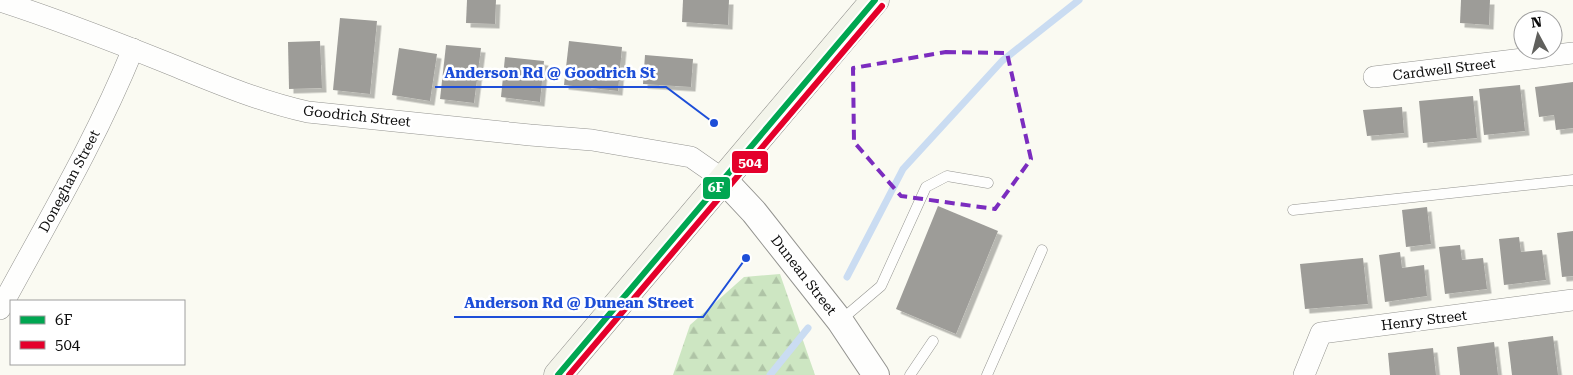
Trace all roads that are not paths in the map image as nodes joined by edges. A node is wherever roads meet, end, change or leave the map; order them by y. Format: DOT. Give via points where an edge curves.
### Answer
graph roads {
  1 [pos="875,0"];
  2 [pos="0,1"];
  3 [pos="133,49"];
  4 [pos="1573,53"];
  5 [pos="1374,77"];
  6 [pos="724,180"];
  7 [pos="1573,180"];
  8 [pos="988,183"];
  9 [pos="1292,210"];
  10 [pos="1042,250"];
  11 [pos="1573,300"];
  12 [pos="0,309"];
  13 [pos="840,321"];
  14 [pos="933,341"];
  15 [pos="558,375"];
  16 [pos="876,375"];
  17 [pos="910,375"];
  18 [pos="987,375"];
  19 [pos="1304,375"];
  1 -- 6 [label="main road"];
  2 -- 3 [label="street, Goodrich Street"];
  3 -- 6 [label="street, Goodrich Street" via="280,106 308,112 592,140 691,157"];
  3 -- 12 [label="street, Doneghan Street" via="94,136"];
  4 -- 5 [label="street, Cardwell Street"];
  6 -- 13 [label="street, Dunean Street" via="754,212"];
  6 -- 15 [label="main road"];
  7 -- 9 [label="lane"];
  8 -- 13 [label="lane" via="947,176 926,187 881,286"];
  10 -- 18 [label="lane"];
  11 -- 19 [label="street, Henry Street" via="1321,333"];
  13 -- 16 [label="street, Dunean Street"];
  14 -- 17 [label="lane"];
}
